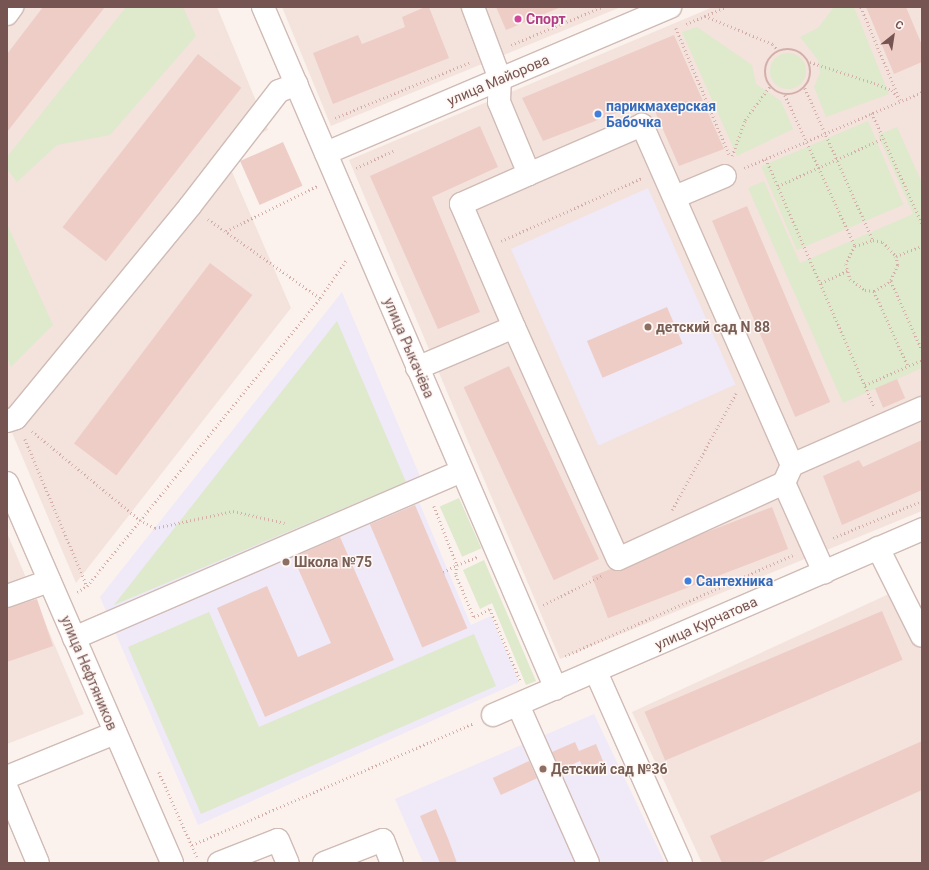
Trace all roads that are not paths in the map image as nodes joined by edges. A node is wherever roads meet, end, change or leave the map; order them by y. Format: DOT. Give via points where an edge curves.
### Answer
graph roads {
  1 [pos="12,7"];
  2 [pos="263,7"];
  3 [pos="473,7"];
  4 [pos="670,7"];
  5 [pos="7,14"];
  6 [pos="500,79"];
  7 [pos="297,84"];
  8 [pos="326,153"];
  9 [pos="529,174"];
  10 [pos="725,176"];
  11 [pos="675,197"];
  12 [pos="514,327"];
  13 [pos="417,368"];
  14 [pos="922,408"];
  15 [pos="12,420"];
  16 [pos="462,471"];
  17 [pos="788,474"];
  18 [pos="7,483"];
  19 [pos="922,529"];
  20 [pos="878,548"];
  21 [pos="824,572"];
  22 [pos="49,581"];
  23 [pos="7,596"];
  24 [pos="922,636"];
  25 [pos="74,638"];
  26 [pos="596,672"];
  27 [pos="556,689"];
  28 [pos="524,702"];
  29 [pos="493,715"];
  30 [pos="115,733"];
  31 [pos="7,777"];
  32 [pos="7,789"];
  33 [pos="38,863"];
  34 [pos="172,863"];
  35 [pos="219,863"];
  36 [pos="288,863"];
  37 [pos="324,863"];
  38 [pos="392,863"];
  39 [pos="588,863"];
  40 [pos="681,863"];
  1 -- 5 [label="street"];
  2 -- 7 [label="street, улица Рыкачёва"];
  3 -- 6 [label="street"];
  4 -- 6 [label="street, улица Майорова"];
  6 -- 8 [label="street, улица Майорова"];
  6 -- 9 [label="street" via="499,102"];
  7 -- 8 [label="street, улица Рыкачёва"];
  7 -- 15 [label="street" via="279,91 190,206"];
  8 -- 13 [label="street, улица Рыкачёва"];
  9 -- 11 [label="street" via="642,125"];
  9 -- 12 [label="street" via="460,204"];
  10 -- 11 [label="street"];
  11 -- 17 [label="street"];
  12 -- 13 [label="street"];
  12 -- 17 [label="street" via="618,559"];
  13 -- 16 [label="street, улица Рыкачёва"];
  14 -- 17 [label="street" via="882,425"];
  16 -- 25 [label="street"];
  16 -- 27 [label="street, улица Рыкачёва"];
  17 -- 21 [label="street"];
  18 -- 22 [label="street, улица Нефтяников"];
  19 -- 20 [label="street, улица Курчатова"];
  20 -- 21 [label="street, улица Курчатова"];
  20 -- 24 [label="street"];
  21 -- 26 [label="street, улица Курчатова"];
  22 -- 23 [label="street"];
  22 -- 25 [label="street, улица Нефтяников"];
  25 -- 30 [label="street, улица Нефтяников"];
  26 -- 27 [label="street, улица Курчатова"];
  26 -- 40 [label="street"];
  27 -- 28 [label="street, улица Курчатова"];
  28 -- 29 [label="street, улица Курчатова"];
  28 -- 39 [label="street"];
  30 -- 31 [label="street"];
  30 -- 34 [label="street, улица Нефтяников"];
  32 -- 33 [label="street"];
  35 -- 36 [label="street" via="278,840"];
  37 -- 38 [label="street" via="383,840"];
}
